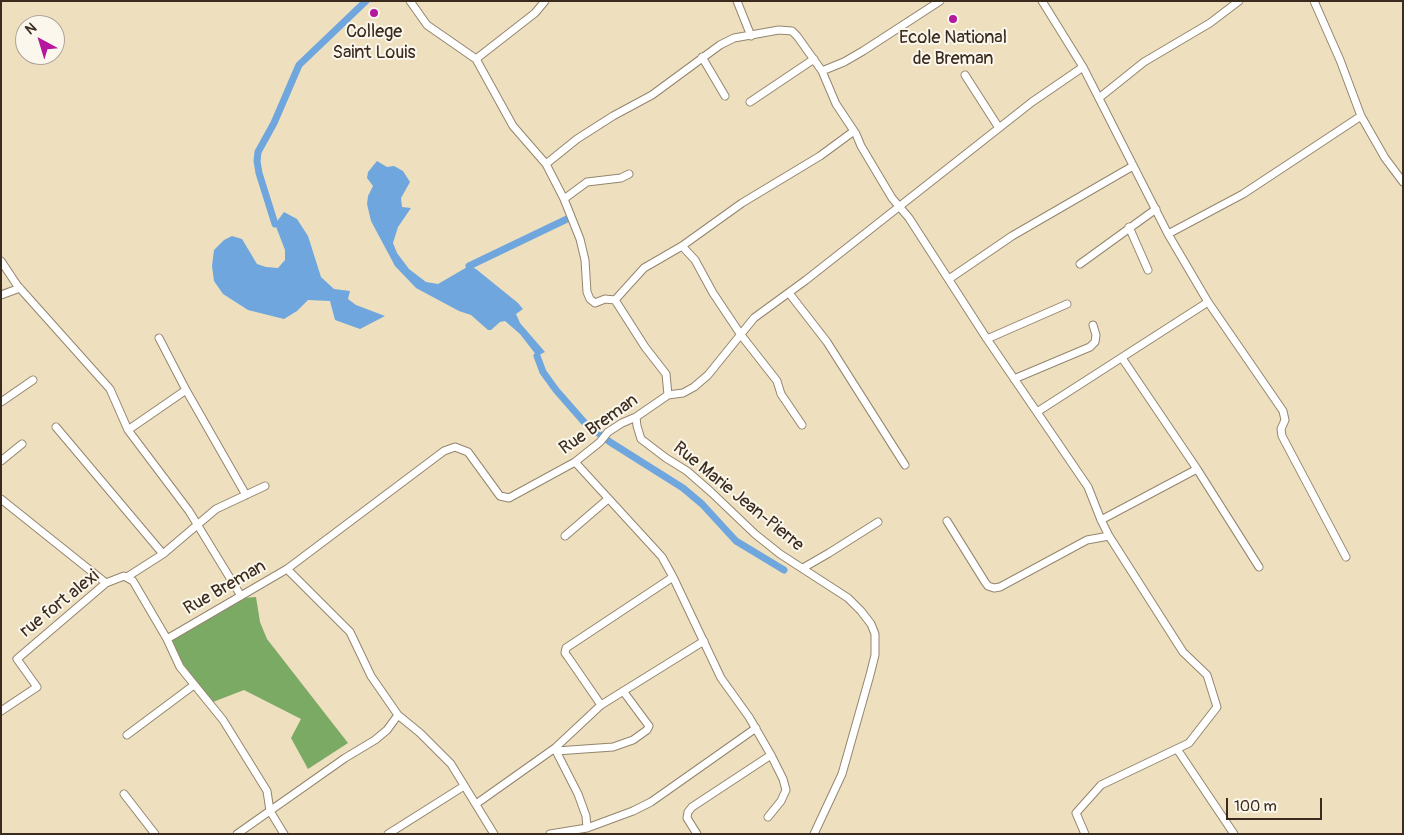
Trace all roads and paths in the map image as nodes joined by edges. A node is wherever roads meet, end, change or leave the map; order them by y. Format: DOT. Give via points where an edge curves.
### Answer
graph roads {
  1 [pos="410,1"];
  2 [pos="545,1"];
  3 [pos="737,1"];
  4 [pos="940,1"];
  5 [pos="1042,1"];
  6 [pos="1239,1"];
  7 [pos="1314,1"];
  8 [pos="751,36"];
  9 [pos="702,57"];
  10 [pos="476,59"];
  11 [pos="814,59"];
  12 [pos="1084,67"];
  13 [pos="822,71"];
  14 [pos="965,75"];
  15 [pos="725,96"];
  16 [pos="1099,98"];
  17 [pos="750,102"];
  18 [pos="1361,116"];
  19 [pos="999,128"];
  20 [pos="854,130"];
  21 [pos="546,164"];
  22 [pos="1133,166"];
  23 [pos="629,174"];
  24 [pos="1403,182"];
  25 [pos="564,198"];
  26 [pos="899,205"];
  27 [pos="1156,209"];
  28 [pos="1129,227"];
  29 [pos="1168,234"];
  30 [pos="682,246"];
  31 [pos="1,261"];
  32 [pos="1080,264"];
  33 [pos="1148,270"];
  34 [pos="949,279"];
  35 [pos="20,288"];
  36 [pos="789,293"];
  37 [pos="1,295"];
  38 [pos="615,300"];
  39 [pos="1208,302"];
  40 [pos="1067,304"];
  41 [pos="1093,325"];
  42 [pos="741,335"];
  43 [pos="160,338"];
  44 [pos="987,339"];
  45 [pos="1122,358"];
  46 [pos="1014,379"];
  47 [pos="33,380"];
  48 [pos="186,390"];
  49 [pos="668,395"];
  50 [pos="1,402"];
  51 [pos="1037,412"];
  52 [pos="636,417"];
  53 [pos="802,425"];
  54 [pos="56,427"];
  55 [pos="128,430"];
  56 [pos="22,444"];
  57 [pos="1,461"];
  58 [pos="575,462"];
  59 [pos="905,465"];
  60 [pos="1197,470"];
  61 [pos="265,486"];
  62 [pos="246,495"];
  63 [pos="1,499"];
  64 [pos="608,499"];
  65 [pos="1101,520"];
  66 [pos="947,521"];
  67 [pos="878,522"];
  68 [pos="197,525"];
  69 [pos="565,536"];
  70 [pos="1109,536"];
  71 [pos="163,554"];
  72 [pos="1346,557"];
  73 [pos="1259,567"];
  74 [pos="803,568"];
  75 [pos="287,569"];
  76 [pos="127,577"];
  77 [pos="673,577"];
  78 [pos="106,583"];
  79 [pos="240,596"];
  80 [pos="166,639"];
  81 [pos="704,641"];
  82 [pos="194,685"];
  83 [pos="622,691"];
  84 [pos="601,706"];
  85 [pos="1,711"];
  86 [pos="398,715"];
  87 [pos="756,728"];
  88 [pos="127,735"];
  89 [pos="1177,749"];
  90 [pos="555,750"];
  91 [pos="771,755"];
  92 [pos="464,786"];
  93 [pos="124,794"];
  94 [pos="476,804"];
  95 [pos="270,811"];
  96 [pos="768,817"];
  97 [pos="587,828"];
  98 [pos="155,834"];
  99 [pos="237,834"];
  100 [pos="284,834"];
  101 [pos="388,834"];
  102 [pos="494,834"];
  103 [pos="550,834"];
  104 [pos="697,834"];
  105 [pos="814,834"];
  106 [pos="1085,834"];
  107 [pos="1234,834"];
  1 -- 10 [label="street" via="427,25"];
  2 -- 10 [label="street" via="536,13"];
  3 -- 8 [label="street"];
  4 -- 13 [label="street" via="863,51"];
  5 -- 12 [label="street"];
  6 -- 16 [label="street" via="1210,23 1144,62"];
  7 -- 18 [label="street"];
  8 -- 9 [label="street" via="734,38"];
  8 -- 11 [label="street" via="778,30 792,31"];
  9 -- 15 [label="street"];
  9 -- 21 [label="street" via="652,95 577,139"];
  10 -- 21 [label="street" via="514,126"];
  11 -- 13 [label="street"];
  11 -- 17 [label="street"];
  12 -- 16 [label="street"];
  12 -- 19 [label="street, Rue Breman"];
  13 -- 20 [label="street" via="836,104"];
  14 -- 19 [label="street"];
  16 -- 22 [label="street"];
  18 -- 24 [label="street"];
  18 -- 29 [label="street" via="1244,194"];
  19 -- 26 [label="street, Rue Breman"];
  20 -- 26 [label="street"];
  20 -- 30 [label="street" via="820,156 742,203"];
  21 -- 25 [label="street"];
  22 -- 27 [label="street"];
  22 -- 34 [label="street" via="1012,236"];
  23 -- 25 [label="street" via="587,182"];
  25 -- 38 [label="street" via="585,260 590,299 595,303"];
  26 -- 34 [label="street"];
  26 -- 36 [label="street, Rue Breman"];
  27 -- 28 [label="street"];
  27 -- 29 [label="street"];
  28 -- 32 [label="street"];
  28 -- 33 [label="street"];
  29 -- 39 [label="street"];
  30 -- 38 [label="street" via="644,268"];
  30 -- 42 [label="street" via="695,260"];
  31 -- 35 [label="street"];
  34 -- 44 [label="street"];
  35 -- 37 [label="street"];
  35 -- 55 [label="street" via="110,389"];
  36 -- 42 [label="street, Rue Breman" via="754,318"];
  36 -- 59 [label="street" via="828,342"];
  38 -- 49 [label="street" via="666,374"];
  39 -- 45 [label="street"];
  39 -- 72 [label="street" via="1283,411 1286,420 1282,436"];
  40 -- 44 [label="street"];
  41 -- 46 [label="street" via="1095,342 1090,346"];
  42 -- 49 [label="street, Rue Breman" via="694,387"];
  42 -- 53 [label="street" via="777,381 781,394"];
  43 -- 48 [label="street"];
  44 -- 46 [label="street"];
  45 -- 51 [label="street"];
  45 -- 60 [label="street"];
  46 -- 51 [label="street"];
  47 -- 50 [label="street"];
  48 -- 55 [label="street"];
  48 -- 62 [label="street"];
  49 -- 52 [label="street, Rue Breman"];
  51 -- 65 [label="street" via="1088,487"];
  52 -- 58 [label="street, Rue Breman" via="608,432"];
  52 -- 74 [label="street, Rue Marie Jean-Pierre" via="641,438 687,471 755,534"];
  54 -- 71 [label="street"];
  55 -- 68 [label="street"];
  56 -- 57 [label="street"];
  58 -- 64 [label="street"];
  58 -- 75 [label="street, Rue Breman" via="509,498 500,496 468,452 456,446 444,451"];
  60 -- 65 [label="street"];
  60 -- 73 [label="street"];
  61 -- 62 [label="street"];
  62 -- 68 [label="street" via="216,509"];
  63 -- 78 [label="street"];
  64 -- 69 [label="street"];
  64 -- 77 [label="street" via="662,557"];
  65 -- 70 [label="street"];
  66 -- 70 [label="street" via="985,582 994,588 1087,540"];
  67 -- 74 [label="street"];
  68 -- 71 [label="street"];
  68 -- 79 [label="street"];
  70 -- 89 [label="street" via="1183,652 1206,675 1216,707 1189,743"];
  71 -- 76 [label="street"];
  74 -- 105 [label="street, Rue Marie Jean-Pierre" via="848,598 861,611 871,624 876,643 842,774"];
  75 -- 79 [label="street, Rue Breman"];
  75 -- 86 [label="street" via="350,632 371,676"];
  76 -- 78 [label="street, rue fort alexi"];
  76 -- 80 [label="street, rue fort alexi" via="133,581"];
  77 -- 81 [label="street"];
  77 -- 84 [label="street" via="566,648 568,657"];
  78 -- 85 [label="street, rue fort alexi" via="17,659 37,687"];
  79 -- 80 [label="street, Rue Breman"];
  80 -- 82 [label="street, rue fort alexi" via="180,667"];
  81 -- 83 [label="street"];
  81 -- 87 [label="street" via="721,678"];
  82 -- 88 [label="street"];
  82 -- 95 [label="street, rue fort alexi" via="222,720 267,791"];
  83 -- 84 [label="street"];
  83 -- 90 [label="street" via="649,726 648,730 613,747"];
  84 -- 90 [label="street"];
  86 -- 92 [label="street" via="451,764"];
  86 -- 95 [label="street" via="376,740"];
  87 -- 91 [label="street"];
  87 -- 97 [label="street" via="651,802"];
  89 -- 106 [label="street" via="1101,785 1076,813"];
  89 -- 107 [label="street"];
  90 -- 94 [label="street"];
  90 -- 97 [label="street" via="578,794"];
  91 -- 96 [label="street" via="786,790"];
  91 -- 104 [label="street" via="692,807 687,818"];
  92 -- 94 [label="street"];
  92 -- 101 [label="street"];
  93 -- 98 [label="street"];
  94 -- 102 [label="street"];
  95 -- 99 [label="street"];
  95 -- 100 [label="street, rue fort alexi"];
  97 -- 103 [label="street"];
}
